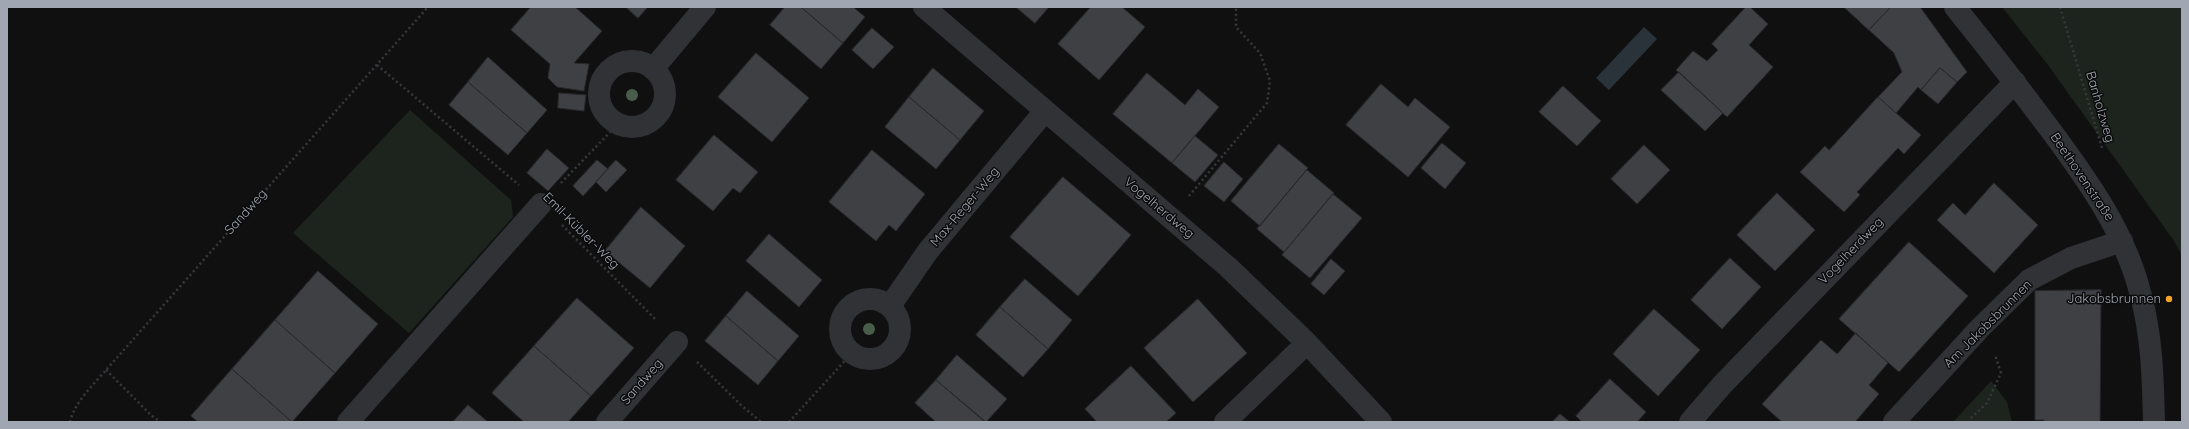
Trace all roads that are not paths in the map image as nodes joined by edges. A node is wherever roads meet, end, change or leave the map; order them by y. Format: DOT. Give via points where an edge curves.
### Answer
graph roads {
  1 [pos="705,7"];
  2 [pos="924,7"];
  3 [pos="1955,7"];
  4 [pos="653,69"];
  5 [pos="2014,82"];
  6 [pos="1045,111"];
  7 [pos="541,204"];
  8 [pos="2122,241"];
  9 [pos="890,306"];
  10 [pos="677,342"];
  11 [pos="1307,342"];
  12 [pos="348,422"];
  13 [pos="607,422"];
  14 [pos="1225,422"];
  15 [pos="1381,422"];
  16 [pos="1690,422"];
  17 [pos="1894,422"];
  18 [pos="2154,422"];
  1 -- 4 [label="street"];
  2 -- 6 [label="street, Vogelherdweg"];
  3 -- 5 [label="street, Beethovenstraße"];
  4 -- 4 [label="street" via="643,63 633,62 612,69 600,87 602,108 608,117 618,124 638,127 657,116 663,108 665,86"];
  5 -- 8 [label="street, Beethovenstraße" via="2082,173 2106,209"];
  5 -- 16 [label="street, Vogelherdweg" via="1722,385"];
  6 -- 9 [label="street, Max-Reger-Weg" via="928,251"];
  6 -- 11 [label="street, Vogelherdweg" via="1228,267"];
  7 -- 12 [label="street"];
  8 -- 17 [label="street, Am Jakobsbrunnen" via="2071,258 2030,280 1979,329"];
  8 -- 18 [label="street, Beethovenstraße" via="2141,294 2148,326"];
  9 -- 9 [label="street" via="882,301 862,299 846,310 839,328 841,338 852,353 861,358 871,359 890,352 900,334 900,324"];
  10 -- 13 [label="street, Sandweg"];
  11 -- 14 [label="street"];
  11 -- 15 [label="street, Vogelherdweg"];
}
